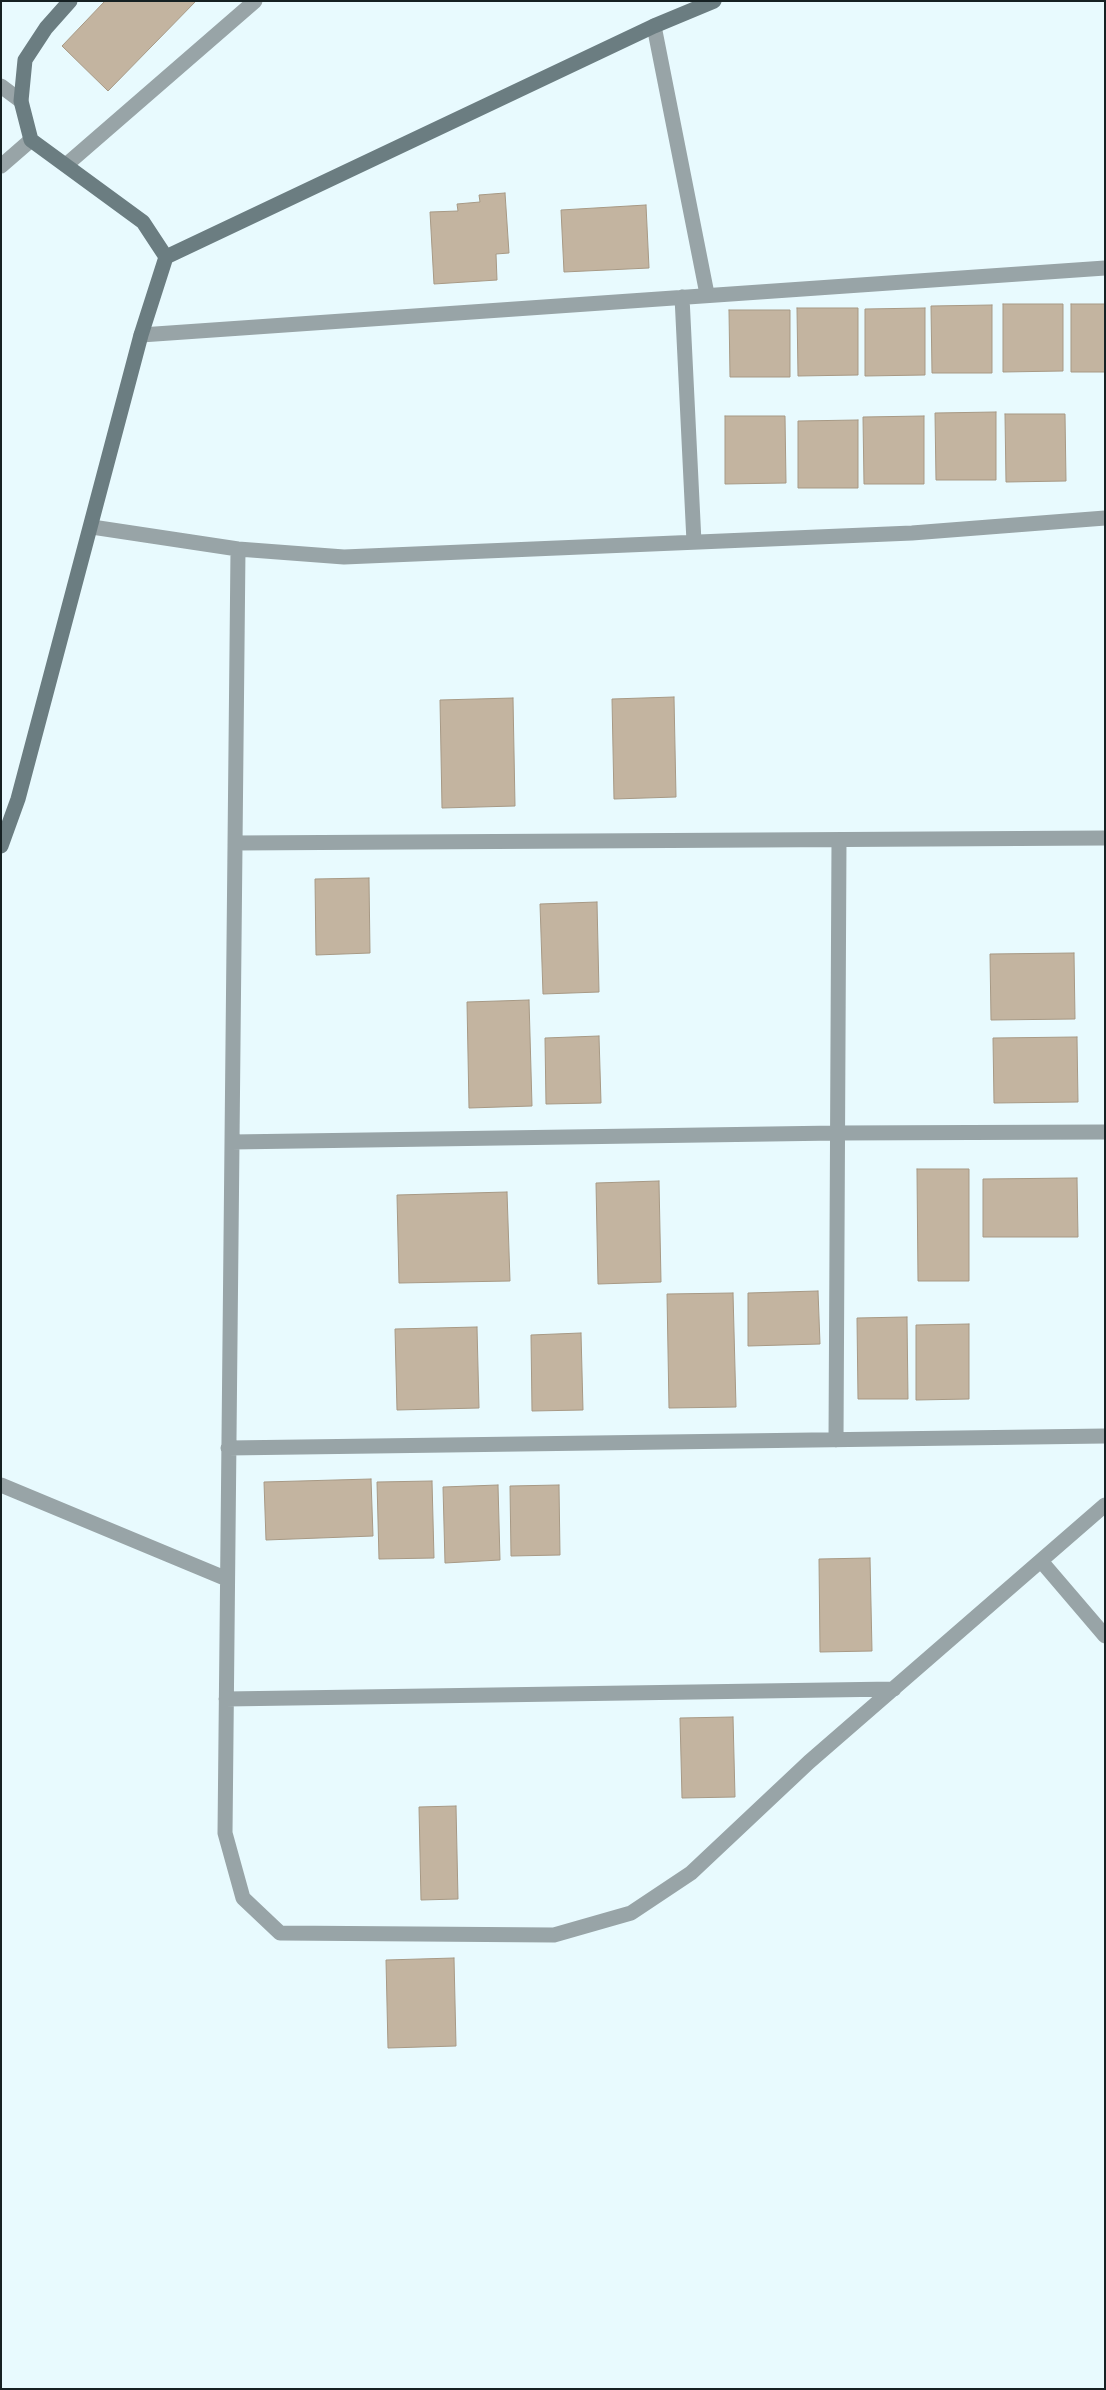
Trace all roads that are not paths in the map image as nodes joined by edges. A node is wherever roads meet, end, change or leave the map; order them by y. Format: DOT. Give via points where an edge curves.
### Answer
graph roads {
  1 [pos="70,1"];
  2 [pos="255,1"];
  3 [pos="714,1"];
  4 [pos="654,26"];
  5 [pos="1,86"];
  6 [pos="21,102"];
  7 [pos="31,140"];
  8 [pos="66,165"];
  9 [pos="1,166"];
  10 [pos="166,257"];
  11 [pos="1105,268"];
  12 [pos="707,294"];
  13 [pos="682,296"];
  14 [pos="141,335"];
  15 [pos="1105,518"];
  16 [pos="92,527"];
  17 [pos="694,542"];
  18 [pos="238,549"];
  19 [pos="1105,838"];
  20 [pos="839,840"];
  21 [pos="235,843"];
  22 [pos="1,846"];
  23 [pos="1105,1132"];
  24 [pos="837,1133"];
  25 [pos="232,1142"];
  26 [pos="1105,1436"];
  27 [pos="836,1440"];
  28 [pos="228,1448"];
  29 [pos="1,1485"];
  30 [pos="1104,1506"];
  31 [pos="1041,1561"];
  32 [pos="227,1578"];
  33 [pos="1105,1636"];
  34 [pos="894,1689"];
  35 [pos="226,1699"];
  1 -- 6 [label="street" via="46,28 25,60"];
  2 -- 8 [label="street"];
  3 -- 4 [label="street"];
  4 -- 10 [label="street"];
  4 -- 12 [label="street"];
  5 -- 6 [label="street"];
  6 -- 7 [label="street"];
  7 -- 8 [label="street"];
  7 -- 9 [label="street"];
  8 -- 10 [label="street" via="143,222"];
  10 -- 14 [label="street"];
  11 -- 12 [label="street"];
  12 -- 13 [label="street"];
  13 -- 14 [label="street"];
  13 -- 17 [label="street"];
  14 -- 16 [label="street"];
  15 -- 17 [label="street" via="912,533"];
  16 -- 18 [label="street"];
  16 -- 22 [label="street" via="18,799"];
  17 -- 18 [label="street" via="344,557"];
  18 -- 21 [label="street"];
  19 -- 20 [label="street"];
  20 -- 21 [label="street"];
  20 -- 24 [label="street"];
  21 -- 25 [label="street"];
  23 -- 24 [label="street"];
  24 -- 25 [label="street"];
  24 -- 27 [label="street"];
  25 -- 28 [label="street"];
  26 -- 27 [label="street"];
  27 -- 28 [label="street"];
  28 -- 32 [label="street"];
  29 -- 32 [label="street"];
  30 -- 31 [label="street"];
  31 -- 33 [label="street"];
  31 -- 34 [label="street"];
  32 -- 35 [label="street"];
  34 -- 35 [label="street"];
  34 -- 35 [label="street" via="809,1762 691,1873 631,1913 554,1935 280,1933 243,1898 225,1833"];
}
